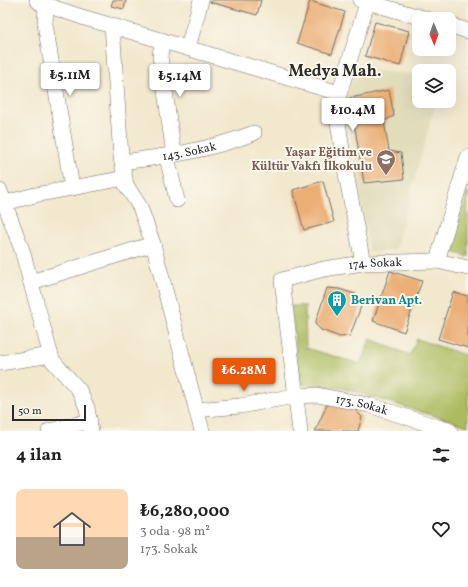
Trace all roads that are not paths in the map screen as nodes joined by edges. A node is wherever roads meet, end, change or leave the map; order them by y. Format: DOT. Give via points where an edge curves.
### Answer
graph roads {
  1 [pos="201,0"];
  2 [pos="365,1"];
  3 [pos="42,2"];
  4 [pos="412,15"];
  5 [pos="112,25"];
  6 [pos="456,27"];
  7 [pos="468,31"];
  8 [pos="162,40"];
  9 [pos="188,48"];
  10 [pos="339,93"];
  11 [pos="254,133"];
  12 [pos="171,156"];
  13 [pos="468,157"];
  14 [pos="122,162"];
  15 [pos="125,178"];
  16 [pos="72,188"];
  17 [pos="3,197"];
  18 [pos="177,200"];
  19 [pos="5,220"];
  20 [pos="154,244"];
  21 [pos="437,261"];
  22 [pos="363,263"];
  23 [pos="468,268"];
  24 [pos="31,282"];
  25 [pos="51,355"];
  26 [pos="0,363"];
  27 [pos="295,396"];
  28 [pos="196,410"];
  29 [pos="90,426"];
  30 [pos="49,431"];
  31 [pos="202,431"];
  32 [pos="300,431"];
  33 [pos="450,431"];
  1 -- 9 [label="street"];
  2 -- 4 [label="street"];
  2 -- 10 [label="street"];
  3 -- 5 [label="street"];
  3 -- 16 [label="street"];
  5 -- 8 [label="street"];
  5 -- 14 [label="street"];
  6 -- 7 [label="street"];
  8 -- 9 [label="street"];
  8 -- 12 [label="street" via="160,56"];
  9 -- 10 [label="street"];
  10 -- 22 [label="street" via="337,115"];
  11 -- 12 [label="street, 143. Sokak" via="223,145"];
  12 -- 14 [label="street, 143. Sokak"];
  12 -- 18 [label="street"];
  13 -- 21 [label="street"];
  14 -- 15 [label="street"];
  15 -- 16 [label="street"];
  15 -- 20 [label="street" via="126,185 140,206"];
  16 -- 17 [label="street" via="35,195"];
  17 -- 19 [label="street"];
  19 -- 24 [label="street"];
  20 -- 24 [label="street"];
  20 -- 28 [label="street"];
  21 -- 22 [label="street, 174. Sokak"];
  21 -- 23 [label="street, 174. Sokak"];
  22 -- 27 [label="street, 174. Sokak" via="324,269 282,280"];
  24 -- 25 [label="street"];
  25 -- 26 [label="street"];
  25 -- 29 [label="street" via="52,360 79,390 87,408"];
  27 -- 28 [label="street, 173. Sokak" via="240,406"];
  27 -- 32 [label="street"];
  27 -- 33 [label="street, 173. Sokak" via="317,395 348,400"];
  28 -- 31 [label="street"];
  29 -- 30 [label="street"];
}
